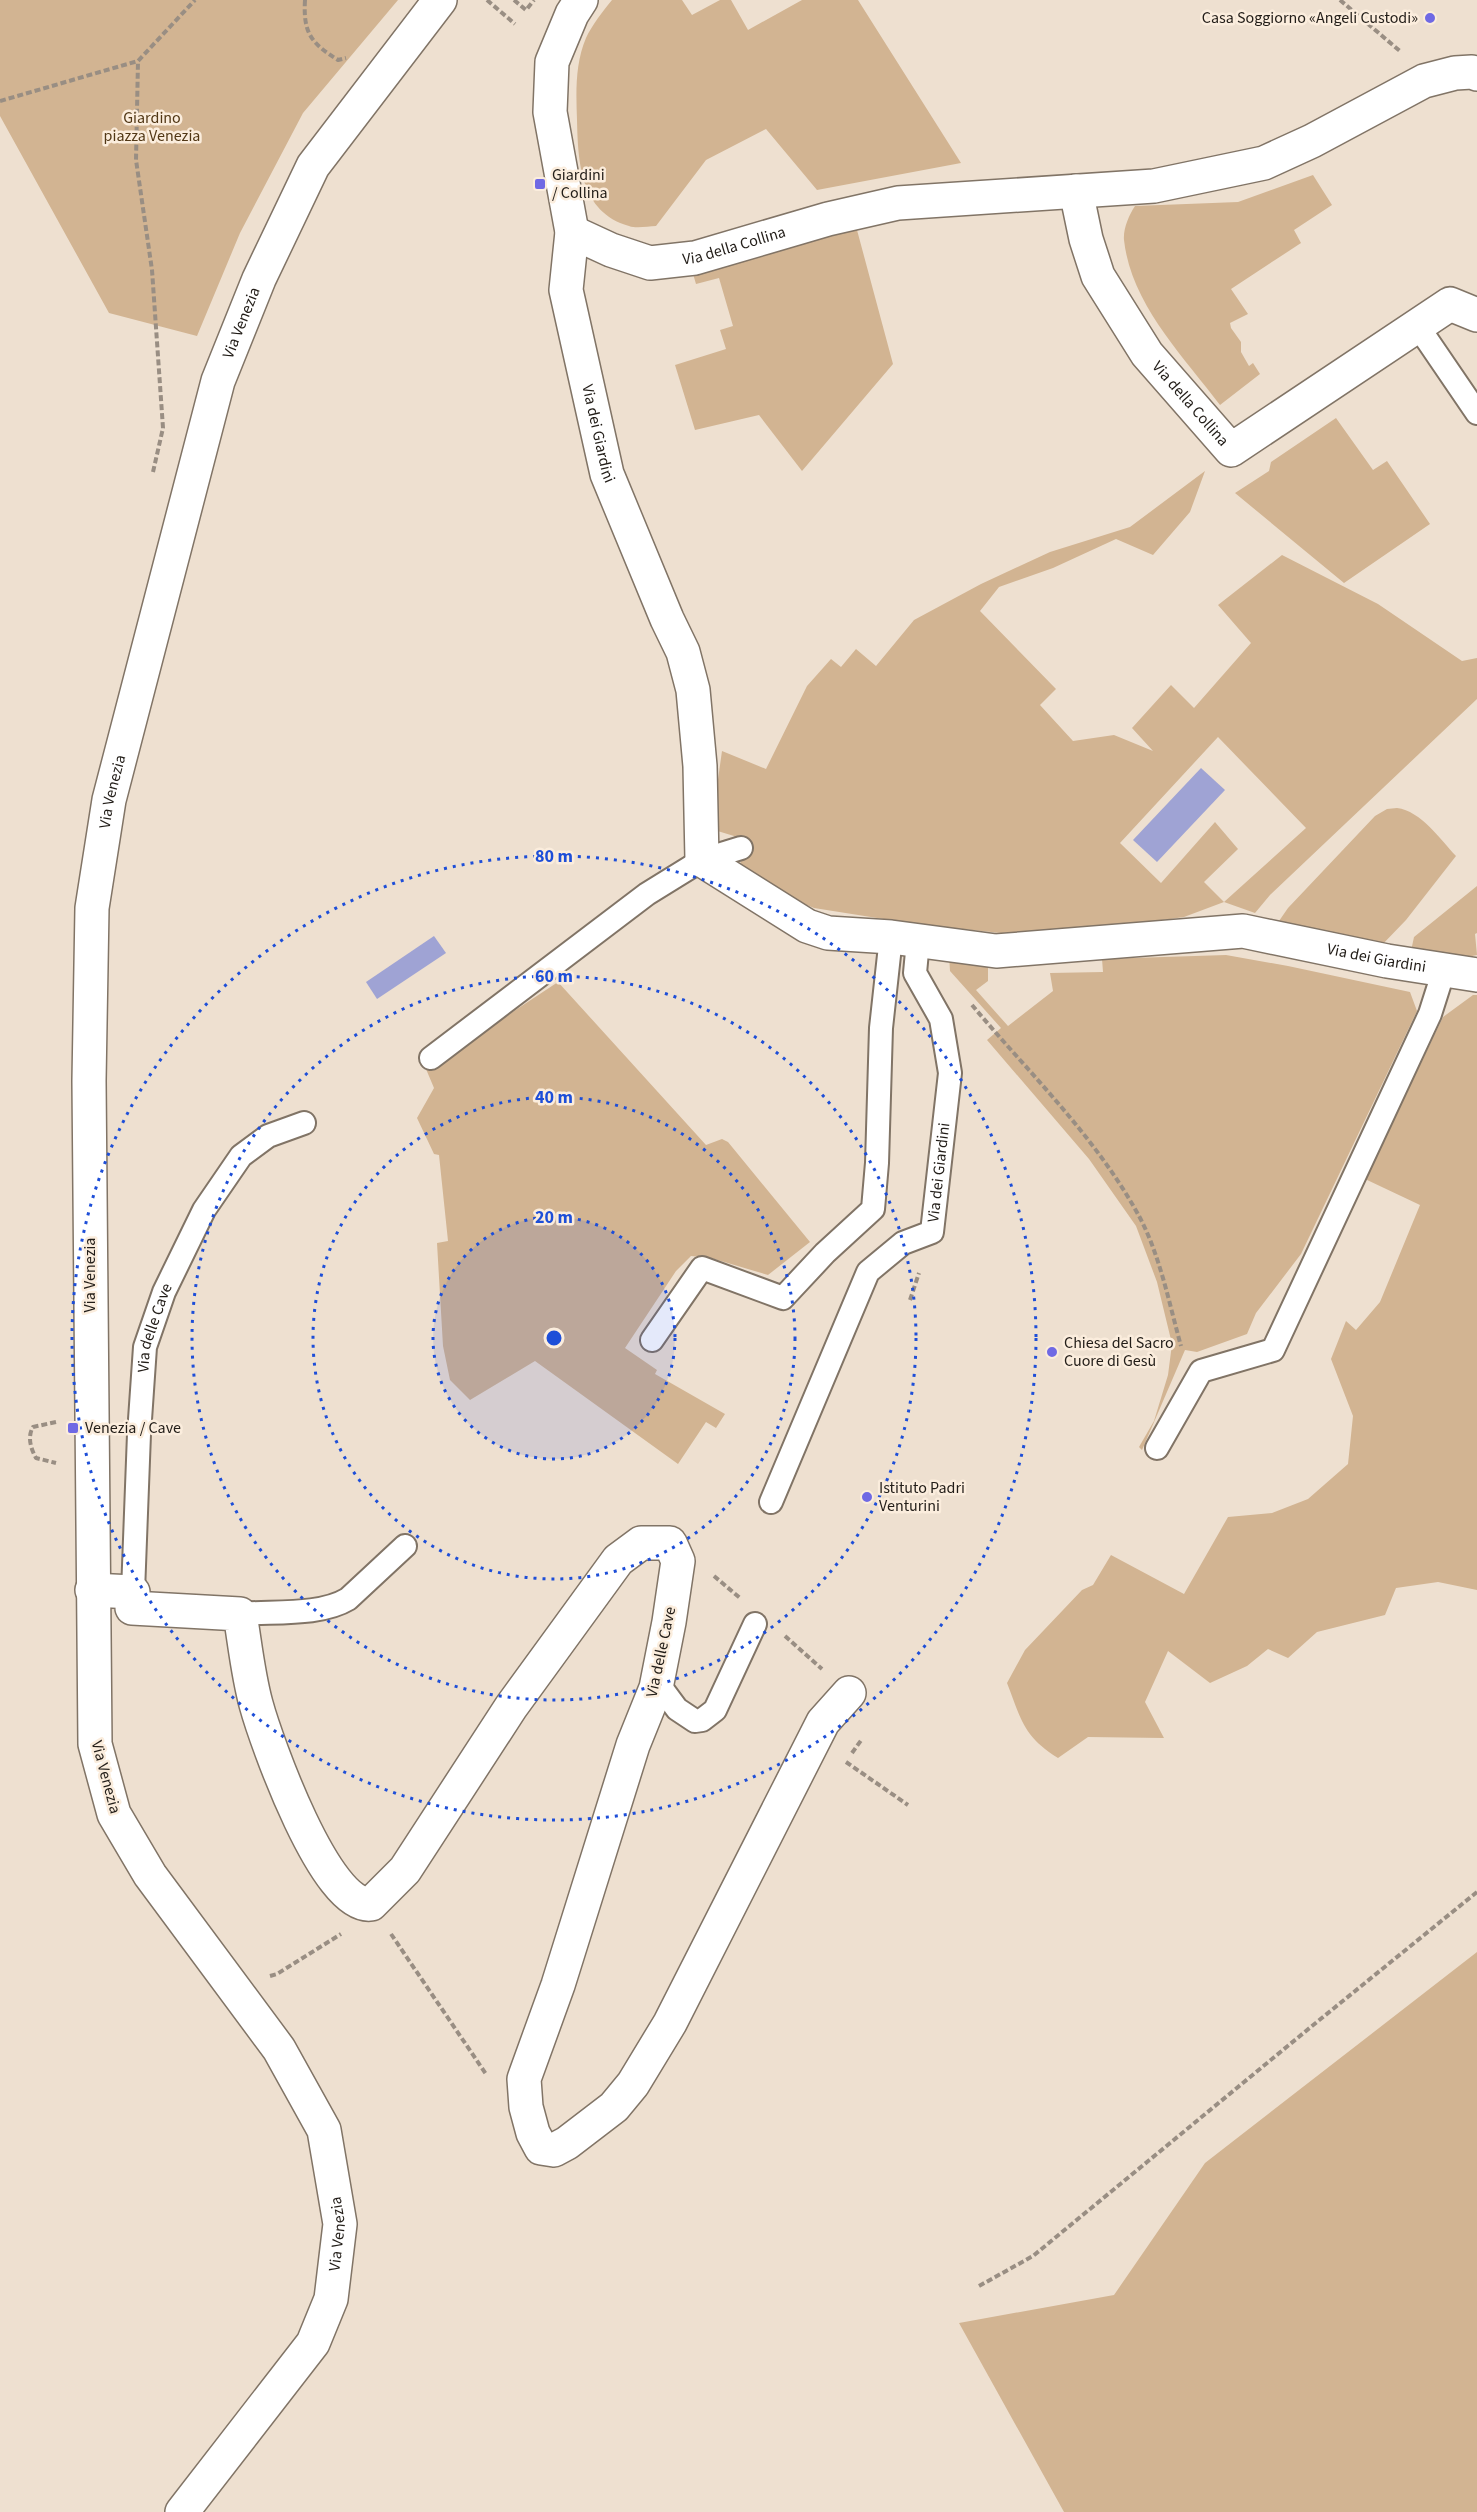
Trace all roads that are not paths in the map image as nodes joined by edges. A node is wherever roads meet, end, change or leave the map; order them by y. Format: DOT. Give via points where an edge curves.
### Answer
graph roads {
  1 [pos="440,0"];
  2 [pos="581,0"];
  3 [pos="1477,74"];
  4 [pos="1076,192"];
  5 [pos="572,232"];
  6 [pos="1477,315"];
  7 [pos="1417,325"];
  8 [pos="1477,413"];
  9 [pos="741,848"];
  10 [pos="702,860"];
  11 [pos="904,939"];
  12 [pos="1444,970"];
  13 [pos="1477,975"];
  14 [pos="431,1058"];
  15 [pos="304,1123"];
  16 [pos="652,1340"];
  17 [pos="1157,1448"];
  18 [pos="771,1502"];
  19 [pos="405,1546"];
  20 [pos="92,1590"];
  21 [pos="133,1592"];
  22 [pos="240,1614"];
  23 [pos="751,1614"];
  24 [pos="657,1682"];
  25 [pos="849,1693"];
  26 [pos="182,2512"];
  1 -- 20 [label="street, Via Venezia" via="313,166 259,279 218,381 110,800 92,908 89,1081"];
  2 -- 5 [label="street, Via dei Giardini" via="552,62 550,112"];
  3 -- 4 [label="street, Via della Collina" via="1455,73 1424,81 1264,163 1154,186"];
  4 -- 5 [label="street, Via della Collina" via="898,203 695,258 650,263"];
  4 -- 7 [label="street, Via della Collina" via="1098,276 1147,354 1231,450"];
  5 -- 10 [label="street, Via dei Giardini" via="566,290 607,474 683,652 693,690"];
  6 -- 7 [label="street, Via della Collina" via="1450,304"];
  7 -- 8 [label="lane"];
  9 -- 10 [label="lane"];
  10 -- 11 [label="street, Via dei Giardini" via="807,926 828,933"];
  10 -- 14 [label="lane" via="647,894"];
  11 -- 12 [label="street, Via dei Giardini" via="996,951 1243,931"];
  11 -- 16 [label="lane" via="881,1028 873,1209 783,1298 702,1268"];
  11 -- 18 [label="lane, Via dei Giardini" via="915,973 941,1019 950,1073 932,1232 903,1243 868,1272"];
  12 -- 13 [label="street, Via dei Giardini"];
  12 -- 17 [label="lane" via="1430,1014 1273,1350 1201,1371"];
  15 -- 21 [label="lane, Via delle Cave" via="268,1136 241,1156 204,1210 164,1292 145,1347"];
  19 -- 22 [label="lane" via="338,1605"];
  20 -- 21 [label="street"];
  20 -- 26 [label="street, Via Venezia" via="95,1744 114,1814 150,1875 279,2049 324,2130 340,2224 331,2298 313,2343"];
  21 -- 22 [label="street" via="132,1608"];
  22 -- 24 [label="street, Via delle Cave" via="256,1703 282,1781 318,1857 349,1896 364,1905 371,1904 405,1870 511,1707 618,1560 641,1543 654,1542 670,1543 678,1561"];
  23 -- 24 [label="lane" via="716,1710 695,1721 677,1709"];
  24 -- 25 [label="street, Via delle Cave" via="524,2079 526,2108 541,2148 554,2150 567,2143 614,2107 633,2084 670,2023 823,1722"];
}
